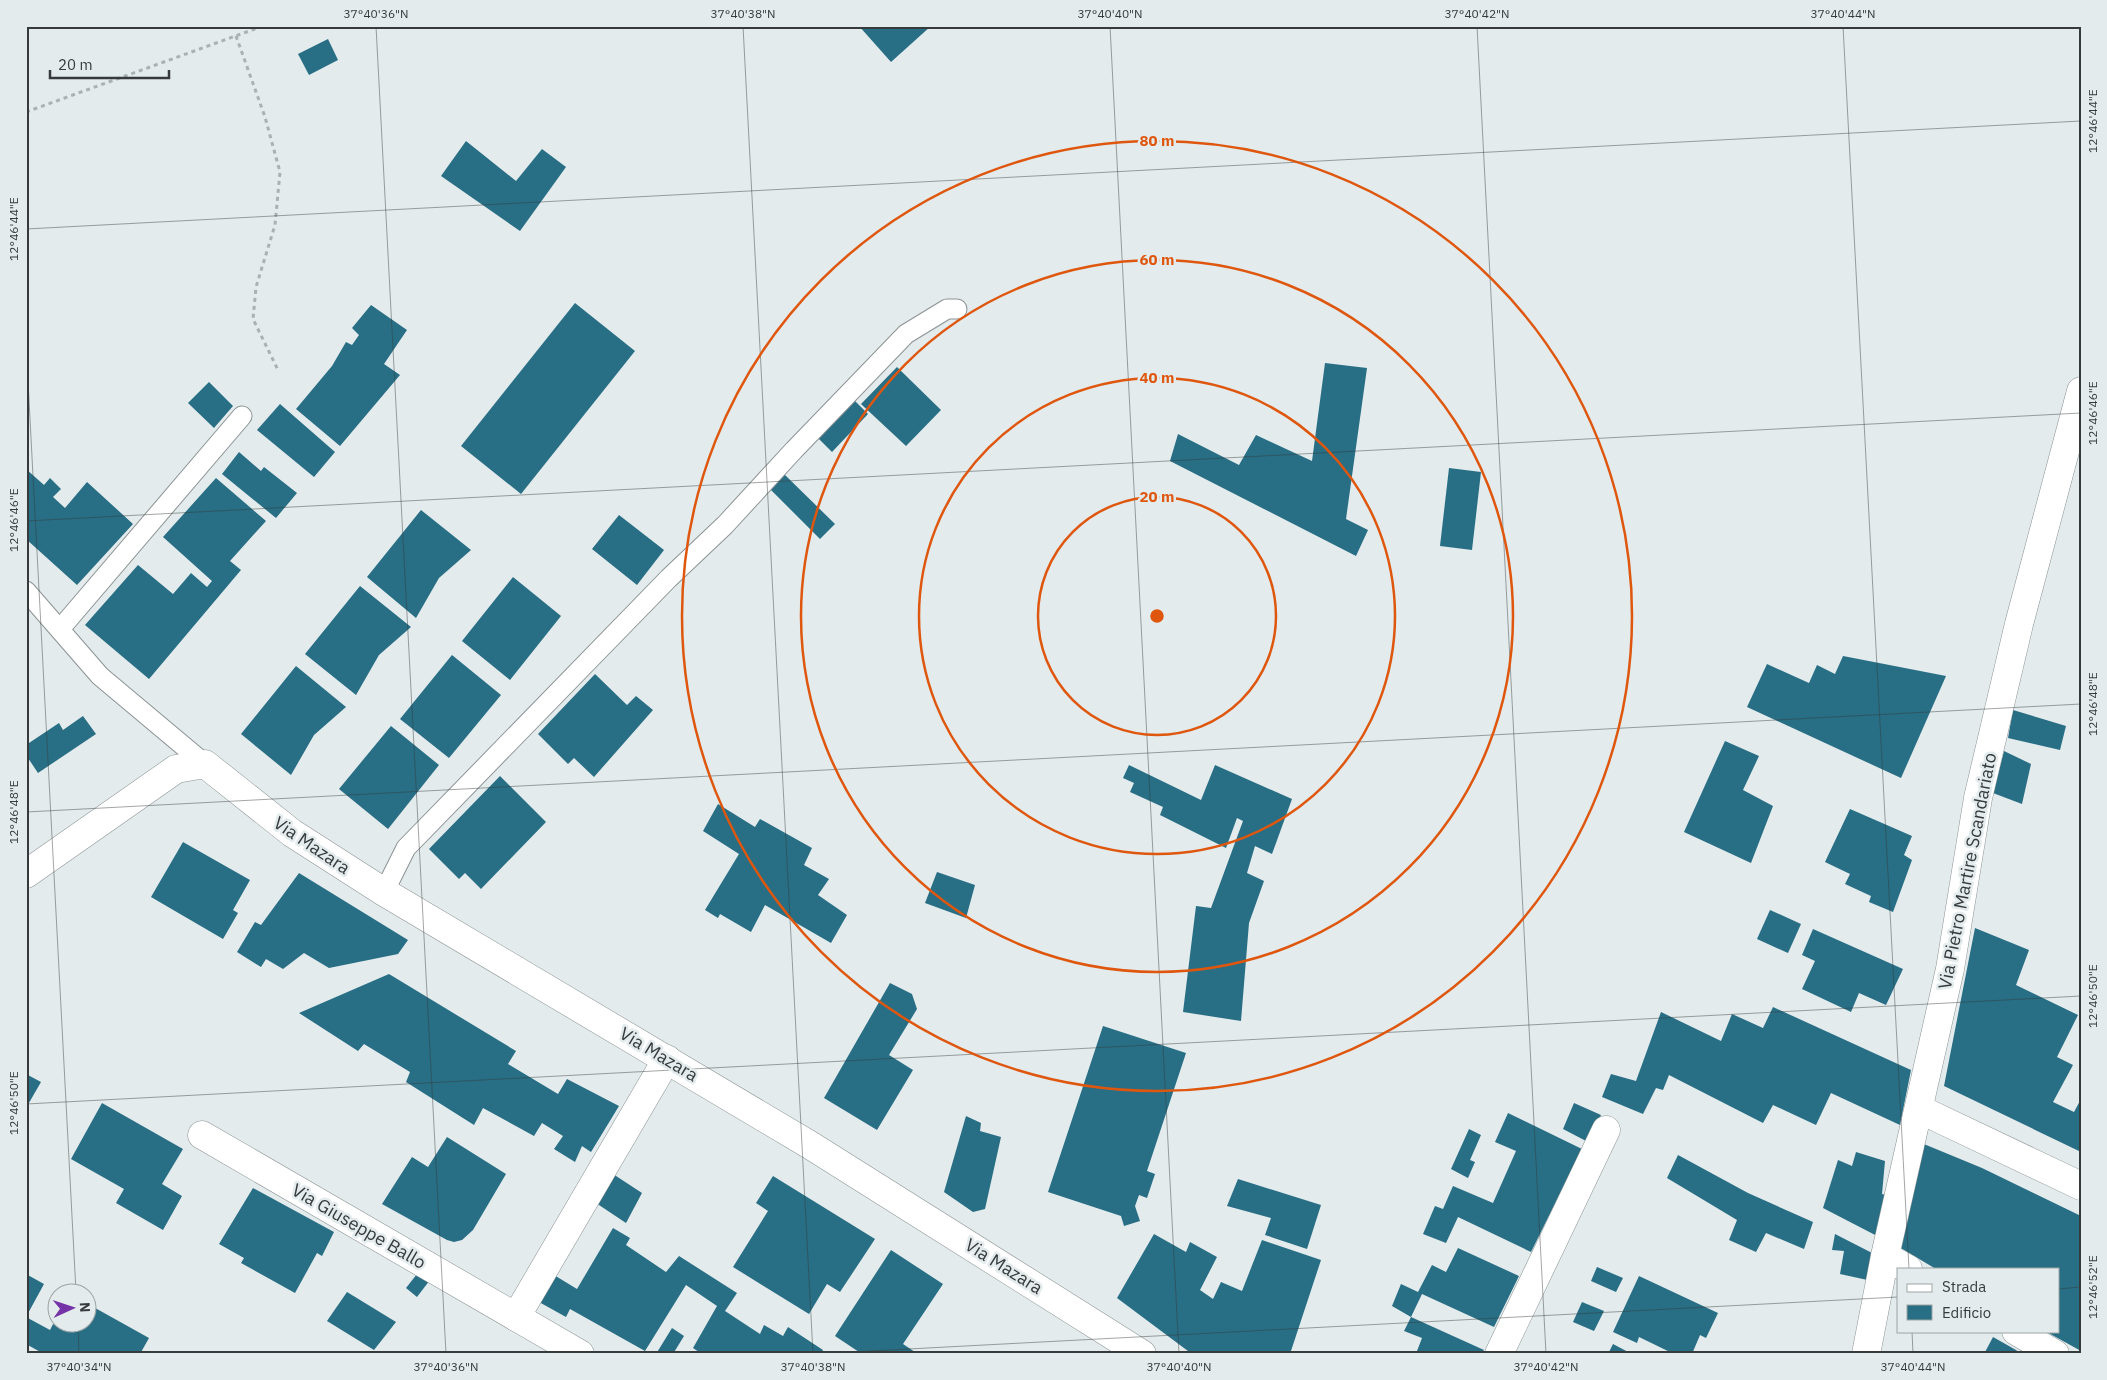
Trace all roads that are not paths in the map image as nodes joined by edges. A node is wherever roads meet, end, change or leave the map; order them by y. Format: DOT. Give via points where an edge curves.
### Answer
graph roads {
  1 [pos="957,309"];
  2 [pos="2081,391"];
  3 [pos="242,416"];
  4 [pos="26,590"];
  5 [pos="60,629"];
  6 [pos="205,764"];
  7 [pos="26,874"];
  8 [pos="384,892"];
  9 [pos="667,1059"];
  10 [pos="1919,1109"];
  11 [pos="1606,1130"];
  12 [pos="202,1135"];
  13 [pos="2081,1186"];
  14 [pos="1896,1262"];
  15 [pos="516,1317"];
  16 [pos="2018,1332"];
  17 [pos="580,1354"];
  18 [pos="1142,1354"];
  19 [pos="1499,1354"];
  20 [pos="1866,1354"];
  21 [pos="2055,1354"];
  1 -- 8 [label="lane" via="947,309 906,334 725,525 669,578 406,848"];
  2 -- 10 [label="street, Via Pietro Martire Scandariato" via="2019,624 1978,798 1950,969"];
  3 -- 5 [label="lane"];
  4 -- 5 [label="lane"];
  5 -- 6 [label="lane" via="100,676"];
  6 -- 7 [label="street" via="176,769"];
  6 -- 8 [label="street, Via Mazara" via="292,833"];
  8 -- 9 [label="street, Via Mazara"];
  9 -- 15 [label="street"];
  9 -- 18 [label="street, Via Mazara"];
  10 -- 13 [label="street"];
  10 -- 14 [label="street, Via Pietro Martire Scandariato"];
  11 -- 19 [label="street"];
  12 -- 15 [label="street, Via Giuseppe Ballo"];
  14 -- 20 [label="street, Via Pietro Martire Scandariato"];
  15 -- 17 [label="street, Via Giuseppe Ballo"];
  16 -- 21 [label="street"];
}
